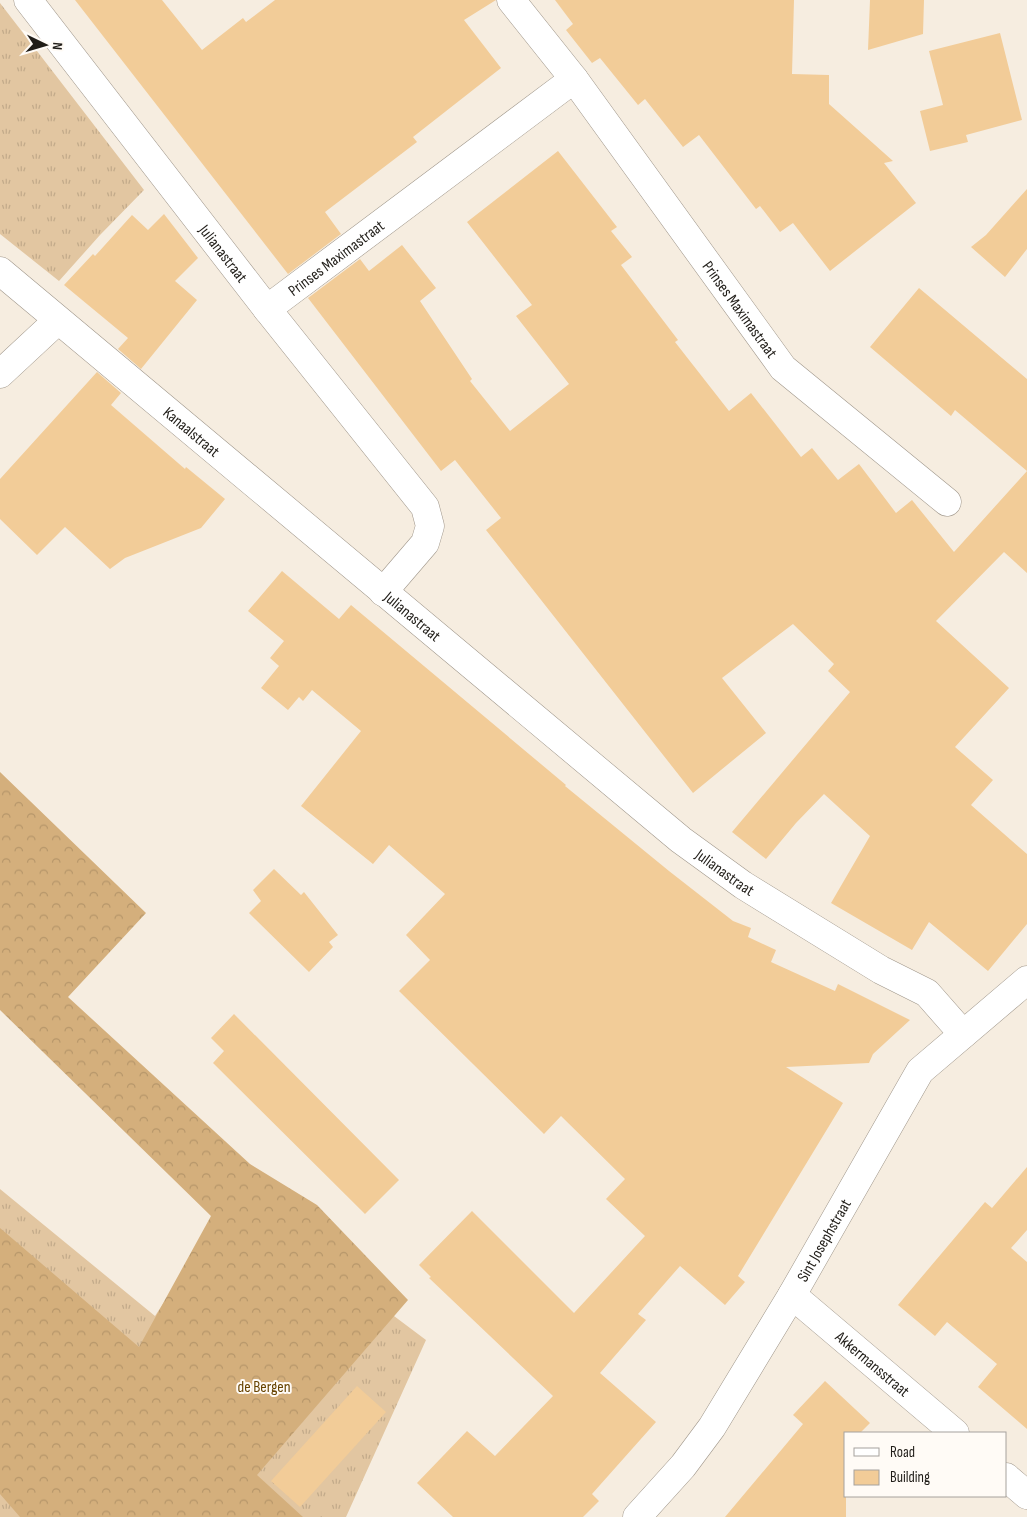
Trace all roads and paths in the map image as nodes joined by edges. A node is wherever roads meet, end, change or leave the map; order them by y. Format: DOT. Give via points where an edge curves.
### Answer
graph roads {
  1 [pos="28,0"];
  2 [pos="511,0"];
  3 [pos="574,79"];
  4 [pos="0,271"];
  5 [pos="267,309"];
  6 [pos="57,321"];
  7 [pos="0,374"];
  8 [pos="947,502"];
  9 [pos="383,592"];
  10 [pos="1027,980"];
  11 [pos="964,1034"];
  12 [pos="792,1294"];
  13 [pos="953,1432"];
  14 [pos="1007,1478"];
  15 [pos="1027,1495"];
  16 [pos="637,1517"];
  1 -- 5 [label="street, Julianastraat"];
  2 -- 3 [label="street, Prinses Maximastraat"];
  3 -- 5 [label="street, Prinses Maximastraat"];
  3 -- 8 [label="street, Prinses Maximastraat" via="783,368"];
  4 -- 6 [label="street, Kanaalstraat"];
  5 -- 9 [label="street, Julianastraat" via="425,507 430,526 425,543"];
  6 -- 7 [label="street"];
  6 -- 9 [label="street, Kanaalstraat"];
  9 -- 11 [label="street, Julianastraat" via="681,840 743,885 881,970 927,993"];
  10 -- 11 [label="street, Sint Josephstraat"];
  11 -- 12 [label="street, Sint Josephstraat" via="920,1071"];
  12 -- 13 [label="street, Akkermansstraat"];
  12 -- 16 [label="street, Sint Josephstraat" via="712,1428"];
  14 -- 15 [label="street"];
}
